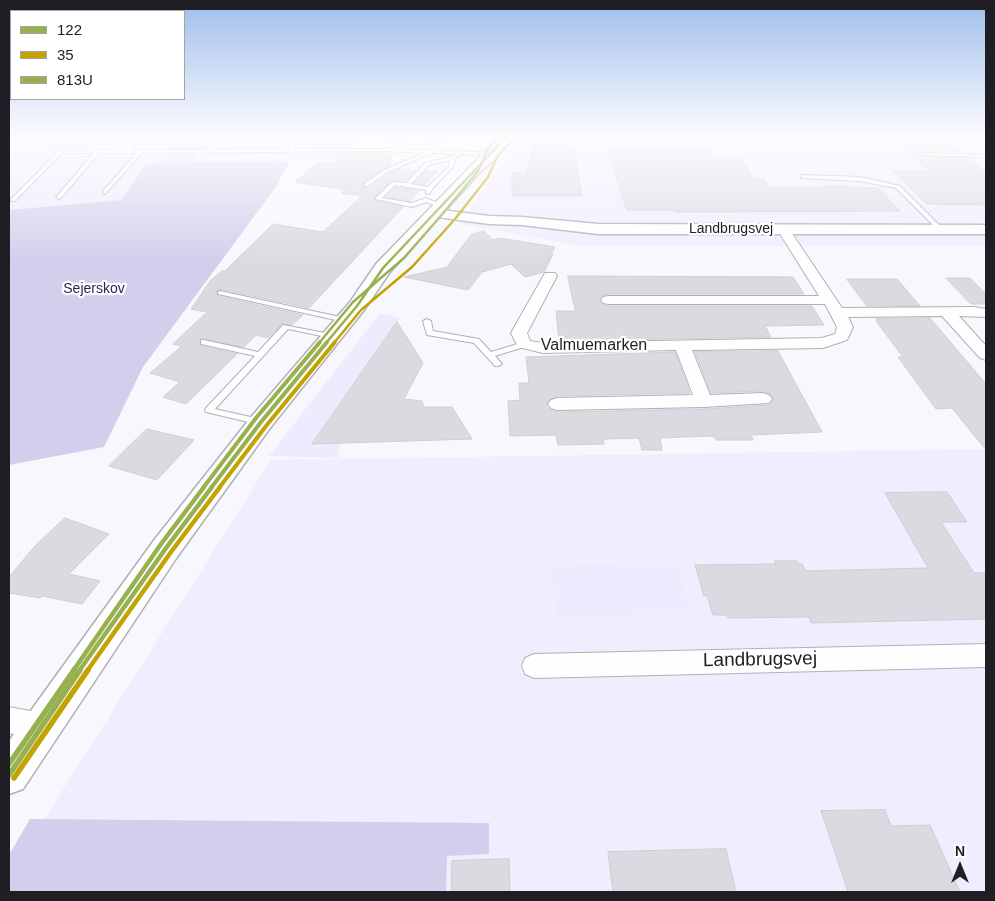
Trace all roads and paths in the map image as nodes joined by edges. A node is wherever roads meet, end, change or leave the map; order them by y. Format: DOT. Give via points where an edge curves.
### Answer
graph roads {
  1 [pos="35,178"];
  2 [pos="75,178"];
  3 [pos="117,178"];
  4 [pos="376,178"];
  5 [pos="413,178"];
  6 [pos="439,178"];
  7 [pos="478,178"];
  8 [pos="833,178"];
  9 [pos="366,185"];
  10 [pos="406,185"];
  11 [pos="429,188"];
  12 [pos="105,192"];
  13 [pos="59,197"];
  14 [pos="13,200"];
  15 [pos="442,207"];
  16 [pos="782,229"];
  17 [pos="941,230"];
  18 [pos="986,230"];
  19 [pos="550,276"];
  20 [pos="220,293"];
  21 [pos="608,300"];
  22 [pos="829,300"];
  23 [pos="947,312"];
  24 [pos="838,313"];
  25 [pos="986,313"];
  26 [pos="344,321"];
  27 [pos="427,321"];
  28 [pos="204,342"];
  29 [pos="524,344"];
  30 [pos="682,345"];
  31 [pos="260,355"];
  32 [pos="986,355"];
  33 [pos="490,356"];
  34 [pos="498,364"];
  35 [pos="763,399"];
  36 [pos="704,401"];
  37 [pos="557,404"];
  38 [pos="261,422"];
  39 [pos="986,655"];
  40 [pos="534,666"];
  41 [pos="9,720"];
  42 [pos="41,726"];
  43 [pos="9,775"];
  1 -- 14 [label="lane"];
  2 -- 13 [label="lane"];
  3 -- 12 [label="lane"];
  4 -- 9 [label="lane"];
  5 -- 10 [label="lane"];
  6 -- 11 [label="lane"];
  7 -- 15 [label="main road"];
  8 -- 17 [label="lane" via="860,179 898,187"];
  10 -- 11 [label="lane"];
  10 -- 15 [label="lane" via="394,183 378,199"];
  11 -- 15 [label="lane"];
  15 -- 16 [label="street, Landbrugsvej" via="489,220 598,229"];
  15 -- 26 [label="main road" via="408,262"];
  16 -- 17 [label="street, Landbrugsvej"];
  16 -- 22 [label="street, Valmuemarken"];
  17 -- 18 [label="street, Landbrugsvej"];
  19 -- 29 [label="street, Valmuemarken" via="519,333"];
  20 -- 26 [label="lane"];
  21 -- 22 [label="street"];
  22 -- 24 [label="street, Valmuemarken"];
  23 -- 24 [label="street"];
  23 -- 25 [label="street"];
  23 -- 32 [label="street"];
  24 -- 30 [label="street, Valmuemarken" via="845,327 842,337 823,343"];
  26 -- 31 [label="lane" via="286,328"];
  26 -- 38 [label="main road"];
  27 -- 33 [label="lane" via="430,333 476,341"];
  28 -- 31 [label="lane"];
  29 -- 30 [label="street, Valmuemarken" via="543,348"];
  29 -- 33 [label="lane"];
  30 -- 36 [label="street"];
  31 -- 38 [label="lane" via="209,410"];
  33 -- 34 [label="lane"];
  35 -- 36 [label="street"];
  36 -- 37 [label="street"];
  38 -- 42 [label="main road" via="166,548"];
  39 -- 40 [label="street, Landbrugsvej"];
  41 -- 42 [label="street"];
  42 -- 43 [label="main road"];
}
